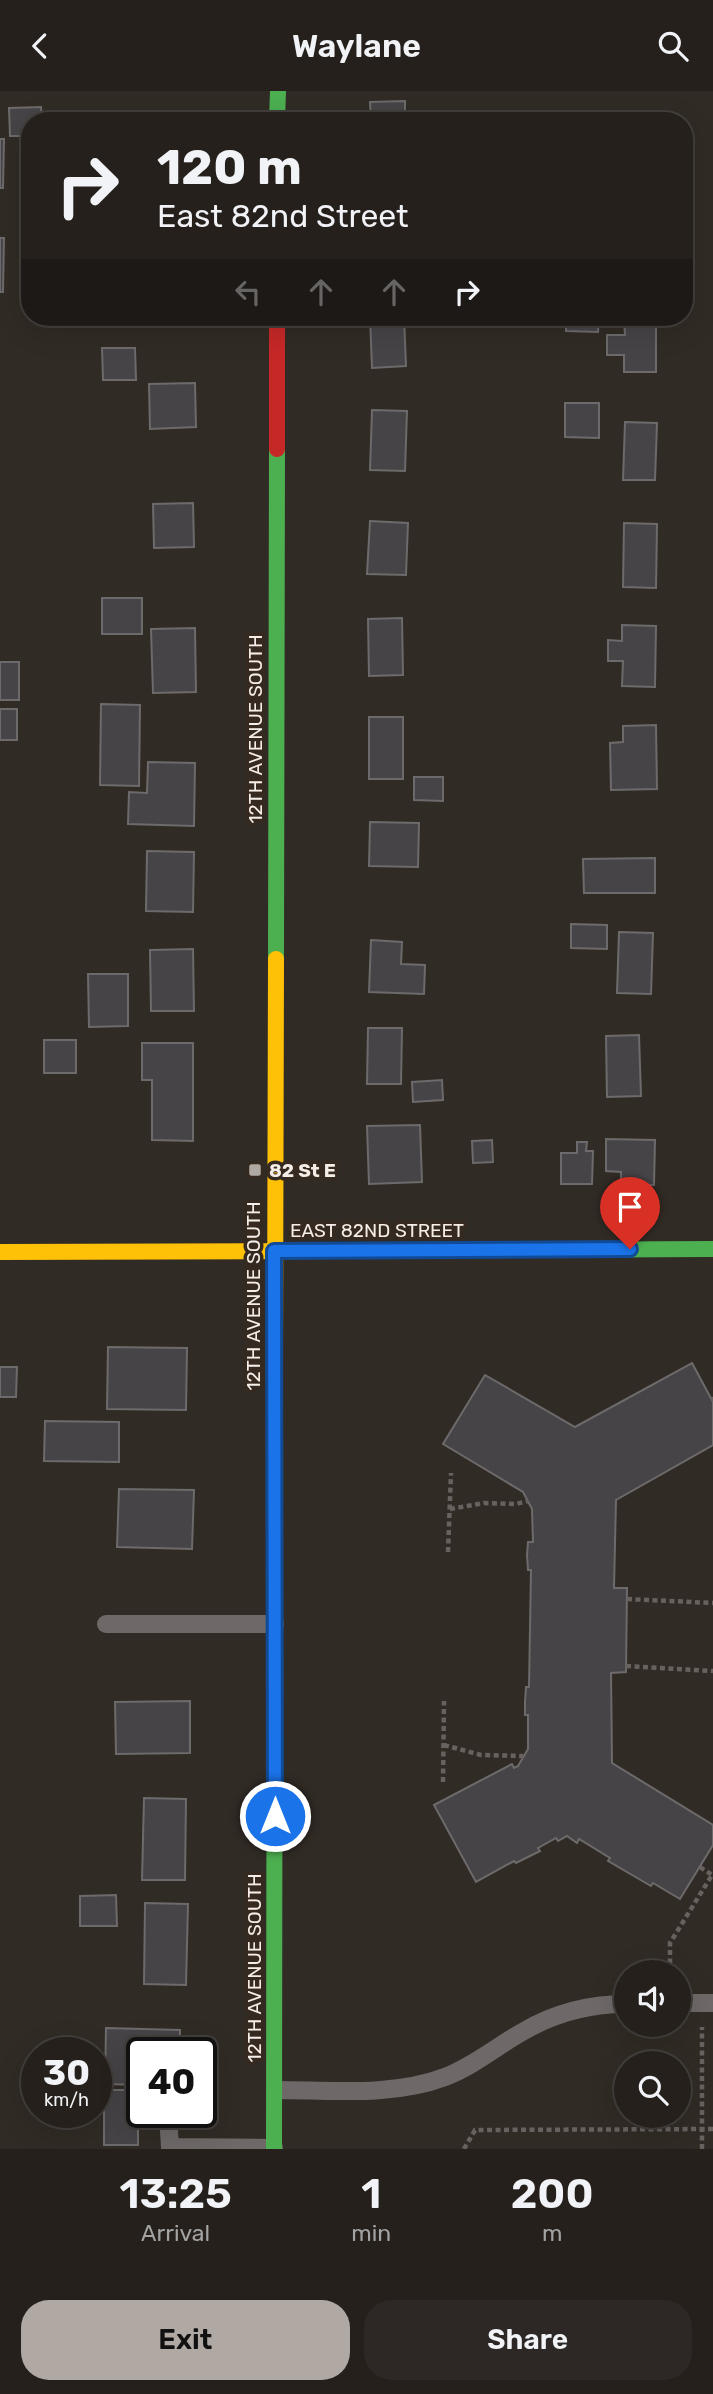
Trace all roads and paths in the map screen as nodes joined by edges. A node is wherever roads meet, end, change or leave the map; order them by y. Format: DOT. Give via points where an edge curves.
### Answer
graph roads {
  1 [pos="278,91"];
  2 [pos="278,112"];
  3 [pos="277,326"];
  4 [pos="713,1249"];
  5 [pos="274,1251"];
  6 [pos="0,1252"];
  7 [pos="451,1472"];
  8 [pos="527,1501"];
  9 [pos="450,1509"];
  10 [pos="448,1552"];
  11 [pos="627,1599"];
  12 [pos="713,1603"];
  13 [pos="106,1624"];
  14 [pos="275,1624"];
  15 [pos="625,1667"];
  16 [pos="713,1671"];
  17 [pos="444,1701"];
  18 [pos="444,1745"];
  19 [pos="523,1756"];
  20 [pos="443,1782"];
  21 [pos="700,1867"];
  22 [pos="712,1875"];
  23 [pos="670,1960"];
  24 [pos="708,2003"];
  25 [pos="614,2005"];
  26 [pos="275,2089"];
  27 [pos="169,2128"];
  28 [pos="702,2129"];
  29 [pos="713,2129"];
  30 [pos="170,2148"];
  31 [pos="274,2148"];
  32 [pos="464,2149"];
  33 [pos="702,2149"];
  1 -- 2 [label="street"];
  3 -- 5 [label="street, 12TH AVENUE SOUTH"];
  4 -- 5 [label="street, EAST 82ND STREET"];
  5 -- 6 [label="street, EAST 82ND STREET"];
  5 -- 14 [label="street, 12TH AVENUE SOUTH"];
  7 -- 9 [label="path"];
  8 -- 9 [label="path"];
  9 -- 10 [label="path"];
  11 -- 12 [label="path"];
  13 -- 14 [label="lane"];
  14 -- 26 [label="street, 12TH AVENUE SOUTH"];
  15 -- 16 [label="path"];
  17 -- 18 [label="path"];
  18 -- 19 [label="path" via="481,1755"];
  18 -- 20 [label="path"];
  21 -- 22 [label="path"];
  22 -- 23 [label="path" via="670,1943"];
  24 -- 28 [label="path"];
  25 -- 26 [label="lane" via="560,2015 525,2030 446,2077 417,2085 366,2091"];
  26 -- 31 [label="street, 12TH AVENUE SOUTH"];
  27 -- 30 [label="lane"];
  28 -- 29 [label="path"];
  28 -- 32 [label="path" via="474,2130"];
  28 -- 33 [label="path"];
  30 -- 31 [label="lane"];
}
